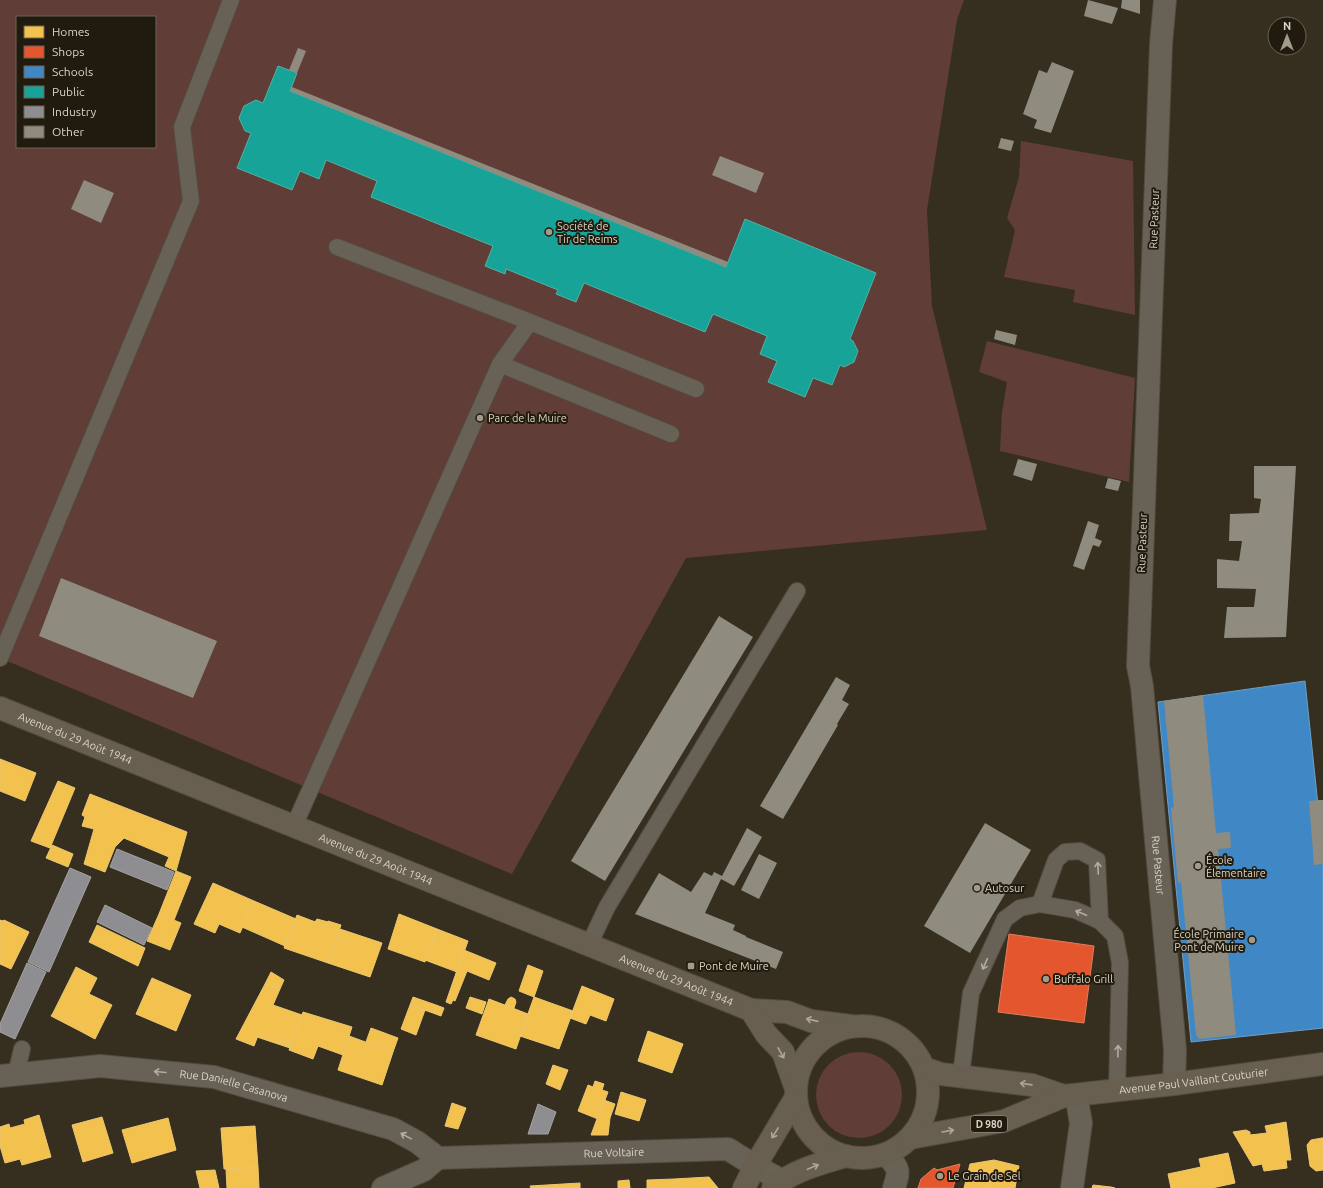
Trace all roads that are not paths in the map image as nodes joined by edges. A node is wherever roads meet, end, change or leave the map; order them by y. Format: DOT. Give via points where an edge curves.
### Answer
graph roads {
  1 [pos="231,0"];
  2 [pos="1165,0"];
  3 [pos="337,246"];
  4 [pos="530,322"];
  5 [pos="500,364"];
  6 [pos="696,389"];
  7 [pos="671,434"];
  8 [pos="797,591"];
  9 [pos="0,658"];
  10 [pos="0,708"];
  11 [pos="294,826"];
  12 [pos="1040,904"];
  13 [pos="1100,921"];
  14 [pos="589,945"];
  15 [pos="751,1010"];
  16 [pos="851,1026"];
  17 [pos="22,1049"];
  18 [pos="1323,1064"];
  19 [pos="924,1068"];
  20 [pos="8,1075"];
  21 [pos="961,1076"];
  22 [pos="1174,1084"];
  23 [pos="1118,1090"];
  24 [pos="795,1093"];
  25 [pos="1070,1095"];
  26 [pos="910,1138"];
  27 [pos="886,1154"];
  28 [pos="846,1156"];
  29 [pos="438,1158"];
  30 [pos="755,1166"];
  31 [pos="777,1184"];
  32 [pos="383,1188"];
  33 [pos="427,1188"];
  34 [pos="744,1188"];
  35 [pos="894,1188"];
  36 [pos="1072,1188"];
  1 -- 9 [label="lane" via="182,127 191,201"];
  2 -- 22 [label="street, Rue Pasteur" via="1161,44 1138,666 1142,686 1175,1050"];
  3 -- 4 [label="lane"];
  4 -- 5 [label="lane"];
  4 -- 6 [label="lane"];
  5 -- 7 [label="lane"];
  5 -- 11 [label="lane"];
  8 -- 14 [label="lane" via="606,907"];
  10 -- 11 [label="main road, Avenue du 29 Août 1944"];
  11 -- 14 [label="main road, Avenue du 29 Août 1944"];
  13 -- 12 [label="lane, one-way" via="1075,910"];
  13 -- 12 [label="lane, one-way" via="1097,860 1080,851 1065,852 1056,860"];
  12 -- 21 [label="lane, one-way" via="1020,908 1005,919 972,994"];
  23 -- 13 [label="lane, one-way" via="1120,963 1115,936"];
  14 -- 15 [label="main road, Avenue du 29 Août 1944"];
  16 -- 15 [label="main road, one-way" via="811,1021 787,1012"];
  15 -- 24 [label="main road, one-way" via="766,1034 783,1052"];
  16 -- 19 [label="main road" via="869,1026 897,1036 915,1052"];
  16 -- 24 [label="main road" via="834,1031 819,1041 807,1054 799,1069"];
  17 -- 20 [label="lane, Rue Danielle Casanova"];
  18 -- 22 [label="main road, Avenue Paul Vaillant Couturier / D 980"];
  19 -- 21 [label="main road, Avenue Paul Vaillant Couturier / D 980" via="941,1074"];
  19 -- 26 [label="main road" via="928,1082 925,1112"];
  29 -- 20 [label="street, Rue Danielle Casanova, one-way" via="417,1142 393,1129 214,1076 100,1066"];
  25 -- 21 [label="main road, Avenue Paul Vaillant Couturier / D 980, one-way" via="1032,1085"];
  22 -- 23 [label="main road, Avenue Paul Vaillant Couturier / D 980"];
  23 -- 25 [label="main road, Avenue Paul Vaillant Couturier / D 980"];
  24 -- 28 [label="main road" via="804,1125 822,1145"];
  24 -- 30 [label="main road, one-way"];
  26 -- 25 [label="main road, Avenue Paul Vaillant Couturier / D 980, one-way" via="1004,1121"];
  25 -- 36 [label="street" via="1081,1123"];
  26 -- 27 [label="main road"];
  27 -- 28 [label="main road" via="866,1158"];
  27 -- 35 [label="street" via="899,1172"];
  31 -- 28 [label="main road, one-way" via="819,1164"];
  29 -- 30 [label="street, Rue Voltaire" via="728,1149"];
  29 -- 32 [label="street" via="424,1170"];
  29 -- 33 [label="street"];
  30 -- 31 [label="street, Rue Voltaire"];
  30 -- 34 [label="main road"];
}
